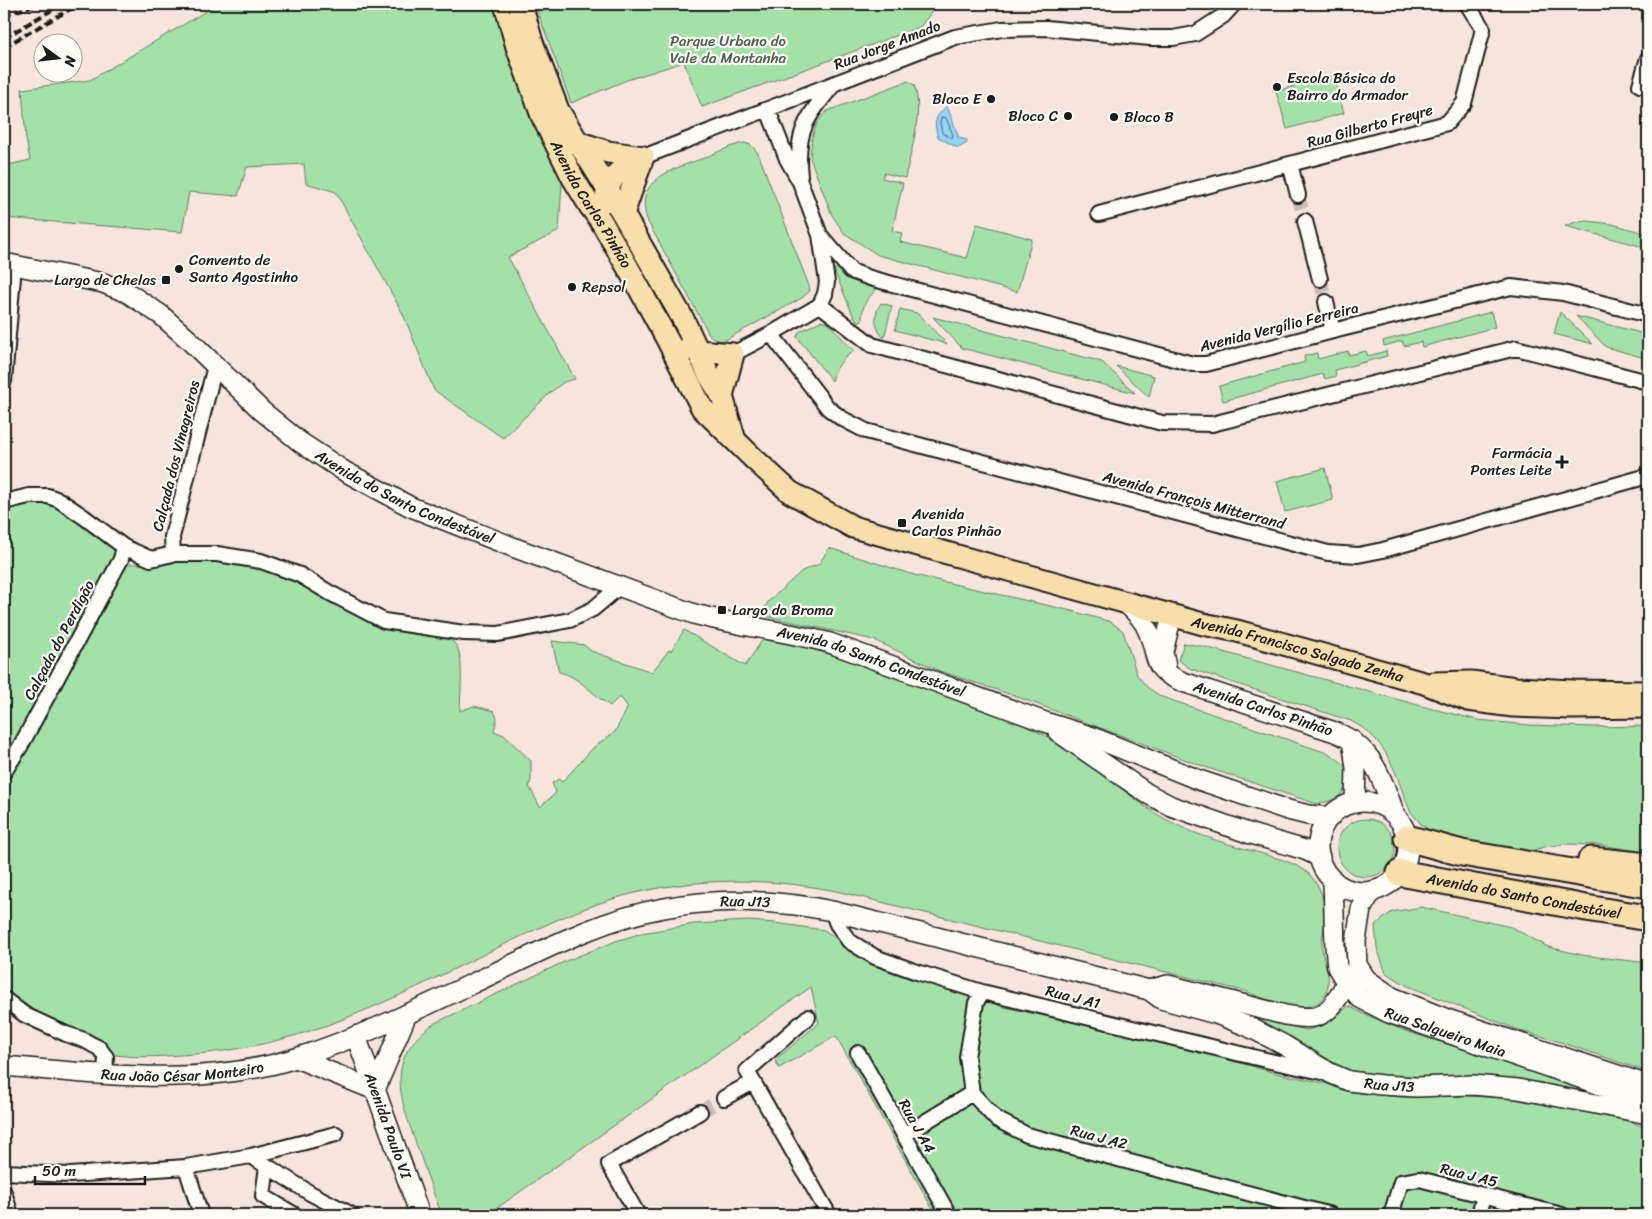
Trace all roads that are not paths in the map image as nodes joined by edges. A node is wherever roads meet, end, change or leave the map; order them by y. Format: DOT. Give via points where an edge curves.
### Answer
graph roads {
  1 [pos="504,4"];
  2 [pos="522,4"];
  3 [pos="1234,4"];
  4 [pos="1467,4"];
  5 [pos="1648,58"];
  6 [pos="836,82"];
  7 [pos="1640,84"];
  8 [pos="768,110"];
  9 [pos="550,113"];
  10 [pos="577,142"];
  11 [pos="643,157"];
  12 [pos="1290,164"];
  13 [pos="800,182"];
  14 [pos="607,189"];
  15 [pos="1298,195"];
  16 [pos="623,214"];
  17 [pos="1099,214"];
  18 [pos="601,221"];
  19 [pos="1305,221"];
  20 [pos="820,236"];
  21 [pos="9,264"];
  22 [pos="1320,279"];
  23 [pos="1326,302"];
  24 [pos="820,305"];
  25 [pos="1648,315"];
  26 [pos="1333,331"];
  27 [pos="771,334"];
  28 [pos="668,341"];
  29 [pos="698,351"];
  30 [pos="732,354"];
  31 [pos="215,366"];
  32 [pos="4,381"];
  33 [pos="1648,382"];
  34 [pos="722,396"];
  35 [pos="735,440"];
  36 [pos="1648,476"];
  37 [pos="4,502"];
  38 [pos="124,547"];
  39 [pos="173,554"];
  40 [pos="619,587"];
  41 [pos="1126,603"];
  42 [pos="1172,615"];
  43 [pos="1153,645"];
  44 [pos="1173,678"];
  45 [pos="1424,683"];
  46 [pos="1648,692"];
  47 [pos="1648,707"];
  48 [pos="1045,722"];
  49 [pos="1352,740"];
  50 [pos="4,772"];
  51 [pos="1355,803"];
  52 [pos="1395,815"];
  53 [pos="1330,817"];
  54 [pos="1407,838"];
  55 [pos="1320,857"];
  56 [pos="1505,860"];
  57 [pos="1648,866"];
  58 [pos="1400,872"];
  59 [pos="1333,880"];
  60 [pos="1648,885"];
  61 [pos="1372,891"];
  62 [pos="1586,908"];
  63 [pos="832,911"];
  64 [pos="1648,918"];
  65 [pos="1648,928"];
  66 [pos="1346,982"];
  67 [pos="1149,990"];
  68 [pos="982,992"];
  69 [pos="4,998"];
  70 [pos="407,1014"];
  71 [pos="808,1017"];
  72 [pos="356,1036"];
  73 [pos="858,1052"];
  74 [pos="296,1058"];
  75 [pos="4,1066"];
  76 [pos="1330,1074"];
  77 [pos="105,1075"];
  78 [pos="753,1082"];
  79 [pos="1648,1085"];
  80 [pos="375,1090"];
  81 [pos="972,1093"];
  82 [pos="724,1098"];
  83 [pos="1648,1105"];
  84 [pos="700,1112"];
  85 [pos="1648,1114"];
  86 [pos="336,1134"];
  87 [pos="904,1135"];
  88 [pos="251,1156"];
  89 [pos="267,1166"];
  90 [pos="186,1167"];
  91 [pos="4,1172"];
  92 [pos="4,1192"];
  93 [pos="1484,1195"];
  94 [pos="11,1215"];
  95 [pos="201,1215"];
  96 [pos="295,1215"];
  97 [pos="352,1215"];
  98 [pos="420,1215"];
  99 [pos="638,1215"];
  100 [pos="829,1215"];
  101 [pos="949,1215"];
  102 [pos="1332,1215"];
  103 [pos="1391,1215"];
  104 [pos="1479,1215"];
  105 [pos="1562,1215"];
  1 -- 9 [label="main road, Avenida Carlos Pinhão" via="516,47"];
  2 -- 9 [label="main road, Avenida Carlos Pinhão"];
  3 -- 6 [label="street, Rua Jorge Amado" via="1223,16 1195,34 1150,38 1046,28 1002,29 955,37"];
  4 -- 12 [label="street, Rua Gilberto Freyre" via="1483,28 1464,102 1447,123"];
  5 -- 7 [label="street"];
  6 -- 8 [label="street, Rua Jorge Amado"];
  6 -- 13 [label="street, Avenida Vergílio Ferreira" via="804,124 797,154"];
  8 -- 11 [label="street, Rua Jorge Amado"];
  8 -- 13 [label="street, Avenida Vergílio Ferreira" via="787,159"];
  9 -- 10 [label="main road, Avenida Carlos Pinhão"];
  9 -- 18 [label="main road, Avenida Carlos Pinhão" via="573,178"];
  10 -- 11 [label="main road" via="608,152"];
  10 -- 14 [label="main road, Avenida Carlos Pinhão"];
  11 -- 14 [label="main road" via="619,170"];
  11 -- 16 [label="main road"];
  12 -- 15 [label="street"];
  12 -- 17 [label="street, Rua Gilberto Freyre"];
  13 -- 20 [label="street, Avenida Vergílio Ferreira"];
  14 -- 16 [label="main road, Avenida Carlos Pinhão"];
  14 -- 18 [label="main road"];
  16 -- 29 [label="main road, Avenida Carlos Pinhão"];
  18 -- 28 [label="main road, Avenida Carlos Pinhão"];
  19 -- 22 [label="street"];
  20 -- 24 [label="street, Avenida Vergílio Ferreira" via="827,282 826,294"];
  20 -- 26 [label="street, Avenida Vergílio Ferreira" via="851,271 870,278 1193,364 1206,364"];
  21 -- 31 [label="main road" via="104,283 128,293 161,315"];
  21 -- 32 [label="street"];
  23 -- 26 [label="street"];
  24 -- 27 [label="street"];
  24 -- 33 [label="street" via="872,345 1162,423 1212,424 1516,348"];
  25 -- 26 [label="street, Avenida Vergílio Ferreira" via="1563,293 1511,287"];
  27 -- 30 [label="street"];
  27 -- 36 [label="street, Avenida François Mitterrand" via="828,408 866,430 1328,553 1358,555 1383,550"];
  28 -- 29 [label="main road"];
  28 -- 35 [label="main road, Avenida Carlos Pinhão" via="702,408"];
  29 -- 30 [label="main road"];
  29 -- 34 [label="main road, Avenida Carlos Pinhão"];
  30 -- 34 [label="main road"];
  31 -- 39 [label="street, Calçada dos Vinagreiros" via="172,537"];
  31 -- 40 [label="main road, Avenida do Santo Condestável" via="300,442 376,489 411,507"];
  34 -- 35 [label="main road, Avenida Carlos Pinhão"];
  35 -- 41 [label="main road, Avenida Carlos Pinhão" via="790,492 853,527"];
  37 -- 38 [label="street" via="29,496 48,496 59,500"];
  38 -- 39 [label="street" via="151,558"];
  38 -- 50 [label="street, Calçada do Perdigão" via="25,739"];
  39 -- 40 [label="street" via="218,554 261,561 300,575 384,621 464,632 498,634 570,620 592,609"];
  40 -- 48 [label="main road, Avenida do Santo Condestável" via="719,621 830,643"];
  41 -- 42 [label="main road, Avenida Carlos Pinhão"];
  41 -- 43 [label="main road, Avenida Carlos Pinhão" via="1141,617"];
  42 -- 43 [label="main road" via="1156,630"];
  42 -- 44 [label="main road, Avenida Carlos Pinhão" via="1163,652 1164,664"];
  42 -- 45 [label="main road, Avenida Francisco Salgado Zenha"];
  43 -- 44 [label="main road, Avenida Carlos Pinhão" via="1159,668"];
  44 -- 49 [label="main road, Avenida Carlos Pinhão"];
  45 -- 46 [label="main road, Avenida Francisco Salgado Zenha" via="1472,682 1516,688"];
  45 -- 47 [label="main road, Avenida Francisco Salgado Zenha" via="1468,700 1513,706"];
  48 -- 53 [label="main road, Avenida do Santo Condestável" via="1090,736 1242,795 1308,815"];
  48 -- 55 [label="main road, Avenida do Santo Condestável" via="1148,794 1171,806"];
  49 -- 51 [label="main road, Avenida Carlos Pinhão" via="1356,768"];
  49 -- 52 [label="main road, Avenida Carlos Pinhão" via="1377,769"];
  51 -- 52 [label="main road" via="1376,804"];
  51 -- 53 [label="main road"];
  52 -- 54 [label="main road"];
  53 -- 55 [label="main road" via="1322,829"];
  54 -- 56 [label="highway, Avenida do Santo Condestável" via="1462,853"];
  54 -- 58 [label="main road" via="1406,862"];
  55 -- 59 [label="main road"];
  56 -- 57 [label="highway" via="1582,859"];
  56 -- 60 [label="highway, Avenida do Santo Condestável"];
  58 -- 61 [label="main road" via="1388,885"];
  58 -- 62 [label="highway, Avenida do Santo Condestável"];
  59 -- 61 [label="main road" via="1358,892"];
  59 -- 66 [label="main road, Rua Salgueiro Maia" via="1337,967"];
  61 -- 79 [label="main road, Rua Salgueiro Maia" via="1362,909 1356,941 1357,966 1366,979 1392,997 1447,1019"];
  62 -- 64 [label="highway, Avenida do Santo Condestável"];
  62 -- 65 [label="highway"];
  63 -- 67 [label="main road, Rua J13"];
  63 -- 68 [label="street, Rua J A1" via="849,941 875,957"];
  63 -- 70 [label="main road, Rua J13" via="776,902 720,901 637,914 558,942"];
  66 -- 67 [label="main road, Rua J13" via="1342,993 1327,1011 1304,1018 1285,1016 1168,985"];
  66 -- 83 [label="main road, Rua Salgueiro Maia" via="1360,998 1389,1013 1621,1092"];
  67 -- 76 [label="main road, Rua J13" via="1161,999 1247,1026"];
  68 -- 76 [label="street, Rua J A1"];
  68 -- 81 [label="street" via="976,1003 967,1057"];
  69 -- 77 [label="street" via="31,1018 99,1048 106,1057"];
  70 -- 72 [label="main road, Rua J13"];
  70 -- 80 [label="main road"];
  71 -- 78 [label="street" via="747,1071"];
  72 -- 74 [label="main road, Rua João César Monteiro"];
  72 -- 80 [label="main road, Avenida Paulo VI"];
  73 -- 87 [label="street, Rua J A4"];
  74 -- 77 [label="main road, Rua João César Monteiro" via="196,1076"];
  74 -- 80 [label="main road"];
  75 -- 77 [label="main road, Rua João César Monteiro"];
  76 -- 85 [label="main road, Rua J13" via="1349,1081 1382,1085 1473,1085 1518,1089"];
  78 -- 82 [label="street"];
  78 -- 100 [label="street"];
  80 -- 98 [label="main road, Avenida Paulo VI"];
  81 -- 87 [label="street"];
  81 -- 102 [label="street, Rua J A2" via="996,1119 1027,1135"];
  84 -- 99 [label="street" via="609,1164"];
  86 -- 88 [label="street"];
  87 -- 101 [label="street, Rua J A4"];
  88 -- 89 [label="street"];
  88 -- 90 [label="street"];
  89 -- 96 [label="street" via="263,1196"];
  89 -- 97 [label="street"];
  90 -- 91 [label="street" via="70,1175"];
  90 -- 95 [label="street"];
  92 -- 94 [label="street"];
  93 -- 103 [label="street, Rua J A5" via="1419,1179 1401,1182"];
  93 -- 104 [label="street"];
  93 -- 105 [label="street, Rua J A5"];
}
